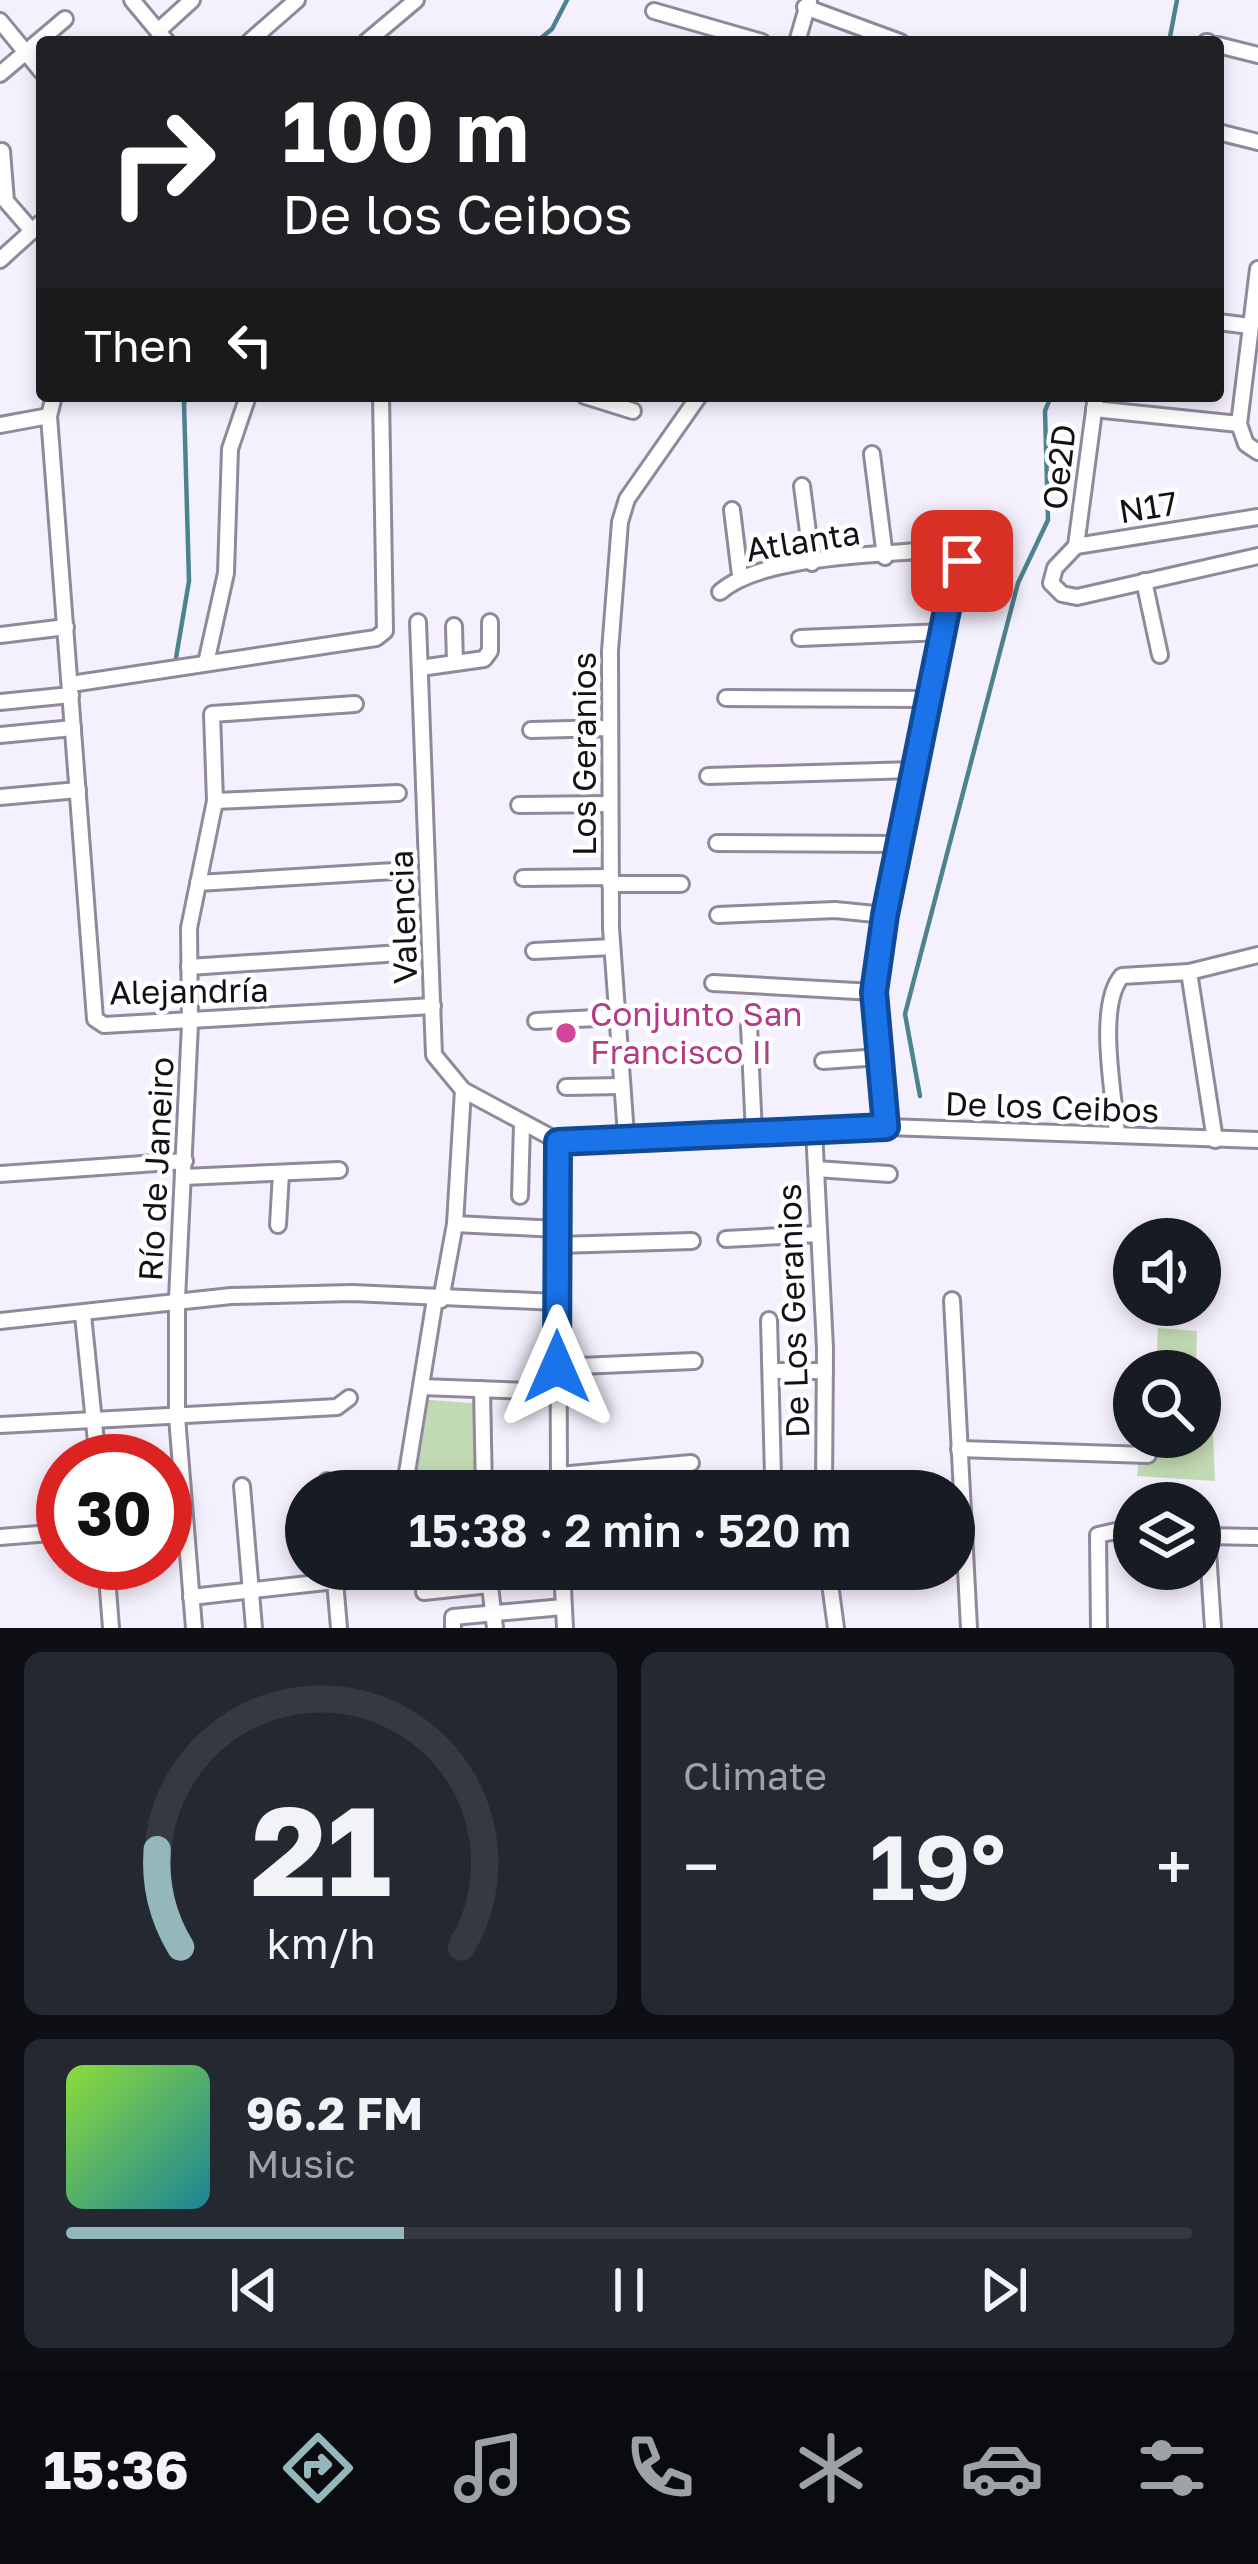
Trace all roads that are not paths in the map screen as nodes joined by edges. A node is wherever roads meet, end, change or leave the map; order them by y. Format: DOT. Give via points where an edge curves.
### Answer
graph roads {
  1 [pos="131,0"];
  2 [pos="192,0"];
  3 [pos="297,0"];
  4 [pos="416,0"];
  5 [pos="808,3"];
  6 [pos="654,11"];
  7 [pos="65,19"];
  8 [pos="0,21"];
  9 [pos="45,36"];
  10 [pos="163,36"];
  11 [pos="256,36"];
  12 [pos="373,36"];
  13 [pos="741,36"];
  14 [pos="799,36"];
  15 [pos="886,36"];
  16 [pos="36,44"];
  17 [pos="1224,46"];
  18 [pos="25,53"];
  19 [pos="1258,55"];
  20 [pos="36,65"];
  21 [pos="0,74"];
  22 [pos="1224,134"];
  23 [pos="1258,142"];
  24 [pos="2,151"];
  25 [pos="36,225"];
  26 [pos="36,227"];
  27 [pos="0,260"];
  28 [pos="1258,269"];
  29 [pos="1224,323"];
  30 [pos="1250,326"];
  31 [pos="1252,348"];
  32 [pos="52,402"];
  33 [pos="246,402"];
  34 [pos="381,402"];
  35 [pos="607,402"];
  36 [pos="695,402"];
  37 [pos="1095,402"];
  38 [pos="633,411"];
  39 [pos="49,416"];
  40 [pos="1240,424"];
  41 [pos="0,425"];
  42 [pos="1258,452"];
  43 [pos="872,454"];
  44 [pos="802,487"];
  45 [pos="732,510"];
  46 [pos="1258,517"];
  47 [pos="1076,546"];
  48 [pos="884,556"];
  49 [pos="1258,556"];
  50 [pos="812,563"];
  51 [pos="740,575"];
  52 [pos="1144,581"];
  53 [pos="720,592"];
  54 [pos="418,622"];
  55 [pos="490,622"];
  56 [pos="454,626"];
  57 [pos="66,627"];
  58 [pos="943,632"];
  59 [pos="0,635"];
  60 [pos="800,638"];
  61 [pos="1160,655"];
  62 [pos="206,663"];
  63 [pos="455,663"];
  64 [pos="420,668"];
  65 [pos="71,689"];
  66 [pos="726,698"];
  67 [pos="930,699"];
  68 [pos="0,702"];
  69 [pos="355,704"];
  70 [pos="73,728"];
  71 [pos="610,728"];
  72 [pos="531,730"];
  73 [pos="0,735"];
  74 [pos="914,770"];
  75 [pos="708,776"];
  76 [pos="78,790"];
  77 [pos="398,794"];
  78 [pos="0,797"];
  79 [pos="215,801"];
  80 [pos="610,804"];
  81 [pos="519,805"];
  82 [pos="717,843"];
  83 [pos="901,844"];
  84 [pos="394,872"];
  85 [pos="524,878"];
  86 [pos="610,881"];
  87 [pos="198,883"];
  88 [pos="681,884"];
  89 [pos="718,915"];
  90 [pos="885,915"];
  91 [pos="612,947"];
  92 [pos="534,951"];
  93 [pos="401,953"];
  94 [pos="1258,955"];
  95 [pos="189,967"];
  96 [pos="1189,972"];
  97 [pos="713,983"];
  98 [pos="874,992"];
  99 [pos="433,1006"];
  100 [pos="617,1017"];
  101 [pos="536,1021"];
  102 [pos="190,1024"];
  103 [pos="749,1027"];
  104 [pos="880,1057"];
  105 [pos="823,1060"];
  106 [pos="621,1086"];
  107 [pos="566,1088"];
  108 [pos="463,1090"];
  109 [pos="522,1126"];
  110 [pos="886,1127"];
  111 [pos="814,1130"];
  112 [pos="1117,1134"];
  113 [pos="626,1135"];
  114 [pos="754,1135"];
  115 [pos="1215,1140"];
  116 [pos="1258,1141"];
  117 [pos="558,1142"];
  118 [pos="184,1161"];
  119 [pos="816,1169"];
  120 [pos="339,1170"];
  121 [pos="280,1173"];
  122 [pos="0,1174"];
  123 [pos="889,1174"];
  124 [pos="184,1178"];
  125 [pos="520,1196"];
  126 [pos="455,1224"];
  127 [pos="278,1225"];
  128 [pos="818,1234"];
  129 [pos="558,1237"];
  130 [pos="726,1239"];
  131 [pos="692,1241"];
  132 [pos="177,1299"];
  133 [pos="438,1299"];
  134 [pos="952,1300"];
  135 [pos="557,1302"];
  136 [pos="82,1315"];
  137 [pos="769,1320"];
  138 [pos="0,1321"];
  139 [pos="694,1361"];
  140 [pos="557,1367"];
  141 [pos="772,1371"];
  142 [pos="825,1371"];
  143 [pos="421,1387"];
  144 [pos="482,1389"];
  145 [pos="555,1392"];
  146 [pos="349,1398"];
  147 [pos="177,1418"];
  148 [pos="94,1423"];
  149 [pos="0,1425"];
  150 [pos="95,1434"];
  151 [pos="959,1450"];
  152 [pos="1113,1454"];
  153 [pos="691,1463"];
  154 [pos="407,1470"];
  155 [pos="484,1470"];
  156 [pos="558,1470"];
  157 [pos="645,1470"];
  158 [pos="773,1470"];
  159 [pos="824,1470"];
  160 [pos="242,1486"];
  161 [pos="1113,1532"];
  162 [pos="36,1534"];
  163 [pos="1221,1536"];
  164 [pos="0,1537"];
  165 [pos="1258,1537"];
  166 [pos="285,1584"];
  167 [pos="108,1590"];
  168 [pos="250,1590"];
  169 [pos="335,1590"];
  170 [pos="433,1590"];
  171 [pos="490,1590"];
  172 [pos="563,1590"];
  173 [pos="831,1590"];
  174 [pos="1209,1590"];
  175 [pos="424,1592"];
  176 [pos="191,1597"];
  177 [pos="563,1607"];
  178 [pos="494,1621"];
  179 [pos="453,1623"];
  180 [pos="111,1628"];
  181 [pos="194,1628"];
  182 [pos="254,1628"];
  183 [pos="339,1628"];
  184 [pos="565,1628"];
  185 [pos="836,1628"];
  186 [pos="968,1628"];
  187 [pos="1100,1628"];
  188 [pos="1213,1628"];
  1 -- 10 [label="street"];
  2 -- 10 [label="street"];
  3 -- 11 [label="street"];
  4 -- 12 [label="street"];
  5 -- 14 [label="street"];
  5 -- 15 [label="street"];
  6 -- 13 [label="street"];
  7 -- 9 [label="street"];
  8 -- 18 [label="street"];
  16 -- 18 [label="street"];
  17 -- 19 [label="street"];
  18 -- 20 [label="street"];
  18 -- 21 [label="street"];
  22 -- 23 [label="street"];
  24 -- 25 [label="street" via="6,201"];
  26 -- 27 [label="street"];
  28 -- 30 [label="street"];
  29 -- 30 [label="street"];
  30 -- 31 [label="street"];
  31 -- 40 [label="street"];
  32 -- 39 [label="street"];
  33 -- 62 [label="street" via="230,449 226,573"];
  34 -- 62 [label="street" via="385,631"];
  35 -- 38 [label="street"];
  36 -- 71 [label="street, Los Geranios" via="622,509"];
  37 -- 40 [label="street"];
  37 -- 47 [label="street, Oe2D"];
  39 -- 41 [label="street"];
  39 -- 57 [label="street"];
  40 -- 42 [label="street"];
  43 -- 48 [label="street"];
  44 -- 50 [label="street"];
  45 -- 51 [label="street"];
  46 -- 47 [label="street, N17"];
  47 -- 52 [label="street, N17" via="1055,568 1053,586 1072,597"];
  48 -- 50 [label="street, Atlanta"];
  48 -- 58 [label="street, Atlanta" via="959,551"];
  49 -- 52 [label="street"];
  50 -- 51 [label="street, Atlanta"];
  51 -- 53 [label="street, Atlanta"];
  52 -- 61 [label="street"];
  54 -- 64 [label="street, Valencia"];
  55 -- 63 [label="street" via="488,656"];
  56 -- 63 [label="street"];
  57 -- 59 [label="street"];
  57 -- 65 [label="street"];
  58 -- 60 [label="street"];
  58 -- 67 [label="street, Atlanta"];
  62 -- 65 [label="street"];
  63 -- 64 [label="street"];
  64 -- 99 [label="street, Valencia"];
  65 -- 68 [label="street"];
  65 -- 70 [label="street"];
  66 -- 67 [label="street"];
  67 -- 74 [label="street, Atlanta"];
  69 -- 79 [label="street, Río de Janeiro" via="212,714"];
  70 -- 73 [label="street"];
  70 -- 76 [label="street, Alejandría"];
  71 -- 72 [label="street"];
  71 -- 80 [label="street, Los Geranios"];
  74 -- 75 [label="street"];
  74 -- 83 [label="street, Atlanta"];
  76 -- 78 [label="street"];
  76 -- 102 [label="street, Alejandría" via="94,1019"];
  77 -- 79 [label="street"];
  79 -- 87 [label="street, Río de Janeiro"];
  80 -- 81 [label="street"];
  80 -- 86 [label="street, Los Geranios"];
  82 -- 83 [label="street"];
  83 -- 90 [label="street, Atlanta"];
  84 -- 87 [label="street"];
  85 -- 86 [label="street"];
  86 -- 88 [label="street"];
  86 -- 91 [label="street, Los Geranios"];
  87 -- 95 [label="street, Río de Janeiro"];
  89 -- 90 [label="street"];
  90 -- 98 [label="street, Atlanta"];
  91 -- 92 [label="street"];
  91 -- 100 [label="street, Los Geranios"];
  93 -- 95 [label="street"];
  94 -- 96 [label="street"];
  95 -- 102 [label="street, Río de Janeiro"];
  96 -- 112 [label="street" via="1122,976 1112,988"];
  96 -- 115 [label="street"];
  97 -- 98 [label="street"];
  98 -- 104 [label="street, Atlanta"];
  99 -- 102 [label="street, Alejandría"];
  99 -- 108 [label="street, Valencia" via="434,1055"];
  100 -- 101 [label="street"];
  100 -- 106 [label="street, Los Geranios"];
  102 -- 118 [label="street, Río de Janeiro"];
  103 -- 114 [label="street"];
  104 -- 105 [label="street"];
  104 -- 110 [label="street, Atlanta"];
  106 -- 107 [label="street"];
  106 -- 113 [label="street, Los Geranios"];
  108 -- 109 [label="street, Valencia"];
  108 -- 126 [label="street"];
  109 -- 117 [label="street, Valencia"];
  109 -- 125 [label="street"];
  110 -- 111 [label="street, De los Ceibos"];
  110 -- 112 [label="street, De los Ceibos"];
  111 -- 114 [label="street, De los Ceibos"];
  111 -- 119 [label="street, De Los Geranios"];
  112 -- 115 [label="street, De los Ceibos"];
  113 -- 114 [label="street, De los Ceibos"];
  113 -- 117 [label="street, De los Ceibos"];
  115 -- 116 [label="street, De los Ceibos"];
  117 -- 129 [label="street"];
  118 -- 122 [label="street"];
  118 -- 124 [label="street, Río de Janeiro"];
  119 -- 123 [label="street"];
  119 -- 128 [label="street, De Los Geranios"];
  120 -- 121 [label="street"];
  121 -- 124 [label="street"];
  121 -- 127 [label="street"];
  124 -- 132 [label="street, Río de Janeiro"];
  126 -- 129 [label="street"];
  126 -- 133 [label="street"];
  128 -- 130 [label="street"];
  128 -- 142 [label="street, De Los Geranios"];
  129 -- 131 [label="street"];
  129 -- 135 [label="street"];
  132 -- 133 [label="street"];
  132 -- 136 [label="street"];
  132 -- 147 [label="street, Río de Janeiro"];
  133 -- 135 [label="street"];
  133 -- 143 [label="street"];
  134 -- 151 [label="street"];
  135 -- 140 [label="street"];
  136 -- 138 [label="street"];
  136 -- 148 [label="street"];
  137 -- 141 [label="street"];
  139 -- 140 [label="street"];
  140 -- 145 [label="street"];
  141 -- 142 [label="street"];
  141 -- 158 [label="street"];
  142 -- 159 [label="street, De Los Geranios"];
  143 -- 144 [label="street"];
  143 -- 154 [label="street"];
  144 -- 145 [label="street"];
  144 -- 155 [label="street"];
  145 -- 156 [label="street"];
  146 -- 147 [label="street" via="337,1407"];
  147 -- 148 [label="street"];
  147 -- 176 [label="street, Río de Janeiro"];
  148 -- 149 [label="street"];
  148 -- 150 [label="street"];
  151 -- 152 [label="street"];
  151 -- 186 [label="street"];
  153 -- 157 [label="street"];
  160 -- 168 [label="street"];
  161 -- 187 [label="street" via="1098,1535"];
  162 -- 164 [label="street"];
  163 -- 165 [label="street"];
  166 -- 168 [label="street"];
  167 -- 180 [label="street"];
  168 -- 176 [label="street"];
  168 -- 182 [label="street"];
  169 -- 183 [label="street"];
  170 -- 175 [label="street"];
  171 -- 178 [label="street"];
  172 -- 177 [label="street"];
  173 -- 185 [label="street"];
  174 -- 188 [label="street"];
  176 -- 181 [label="street, Río de Janeiro"];
  177 -- 178 [label="street"];
  177 -- 184 [label="street"];
  178 -- 179 [label="street"];
}
